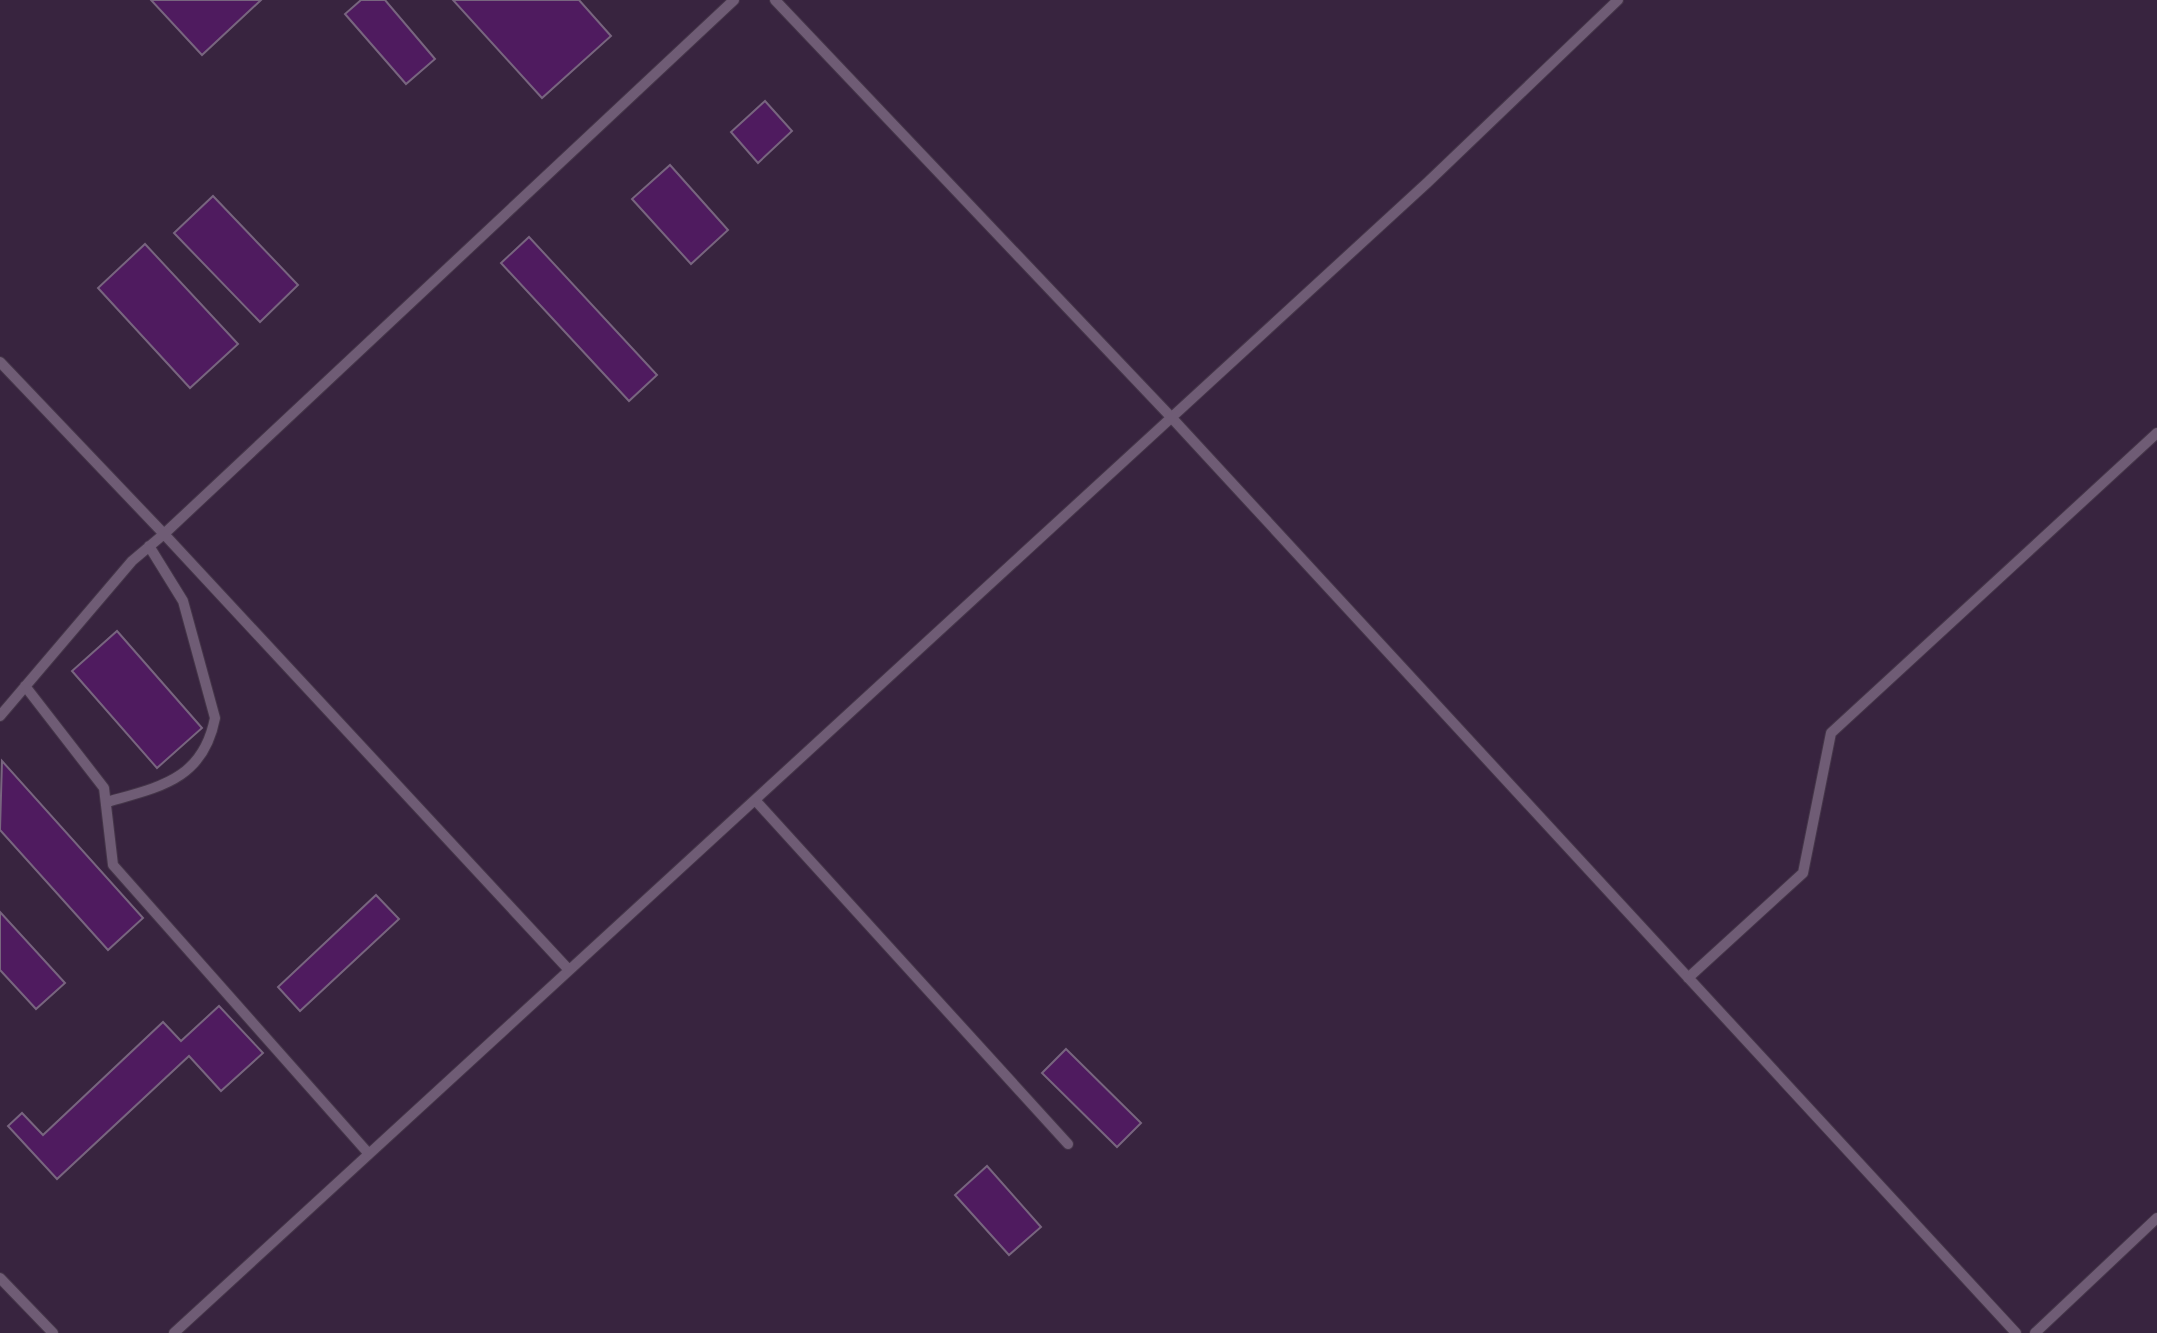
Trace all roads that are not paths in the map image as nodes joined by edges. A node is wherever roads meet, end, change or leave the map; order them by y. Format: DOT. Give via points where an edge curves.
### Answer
graph roads {
  1 [pos="734,0"];
  2 [pos="775,0"];
  3 [pos="1618,0"];
  4 [pos="0,362"];
  5 [pos="1171,417"];
  6 [pos="2157,433"];
  7 [pos="164,534"];
  8 [pos="149,547"];
  9 [pos="24,686"];
  10 [pos="0,716"];
  11 [pos="755,800"];
  12 [pos="107,802"];
  13 [pos="569,970"];
  14 [pos="1688,978"];
  15 [pos="1068,1144"];
  16 [pos="369,1154"];
  17 [pos="2157,1218"];
  18 [pos="0,1278"];
  19 [pos="53,1333"];
  20 [pos="174,1333"];
  21 [pos="2017,1333"];
  22 [pos="2035,1333"];
  1 -- 7 [label="lane"];
  2 -- 5 [label="lane"];
  3 -- 5 [label="lane"];
  4 -- 7 [label="lane"];
  5 -- 11 [label="lane"];
  5 -- 14 [label="lane"];
  6 -- 14 [label="lane" via="1831,733 1802,873"];
  7 -- 8 [label="lane"];
  7 -- 13 [label="lane"];
  8 -- 9 [label="lane"];
  8 -- 12 [label="lane" via="183,601 215,718 212,737 201,756 168,785"];
  9 -- 10 [label="lane"];
  9 -- 12 [label="lane" via="104,788"];
  11 -- 13 [label="lane"];
  11 -- 15 [label="lane"];
  12 -- 16 [label="lane" via="113,866"];
  13 -- 16 [label="lane"];
  14 -- 21 [label="lane"];
  16 -- 20 [label="lane"];
  17 -- 22 [label="lane"];
  18 -- 19 [label="lane"];
}
